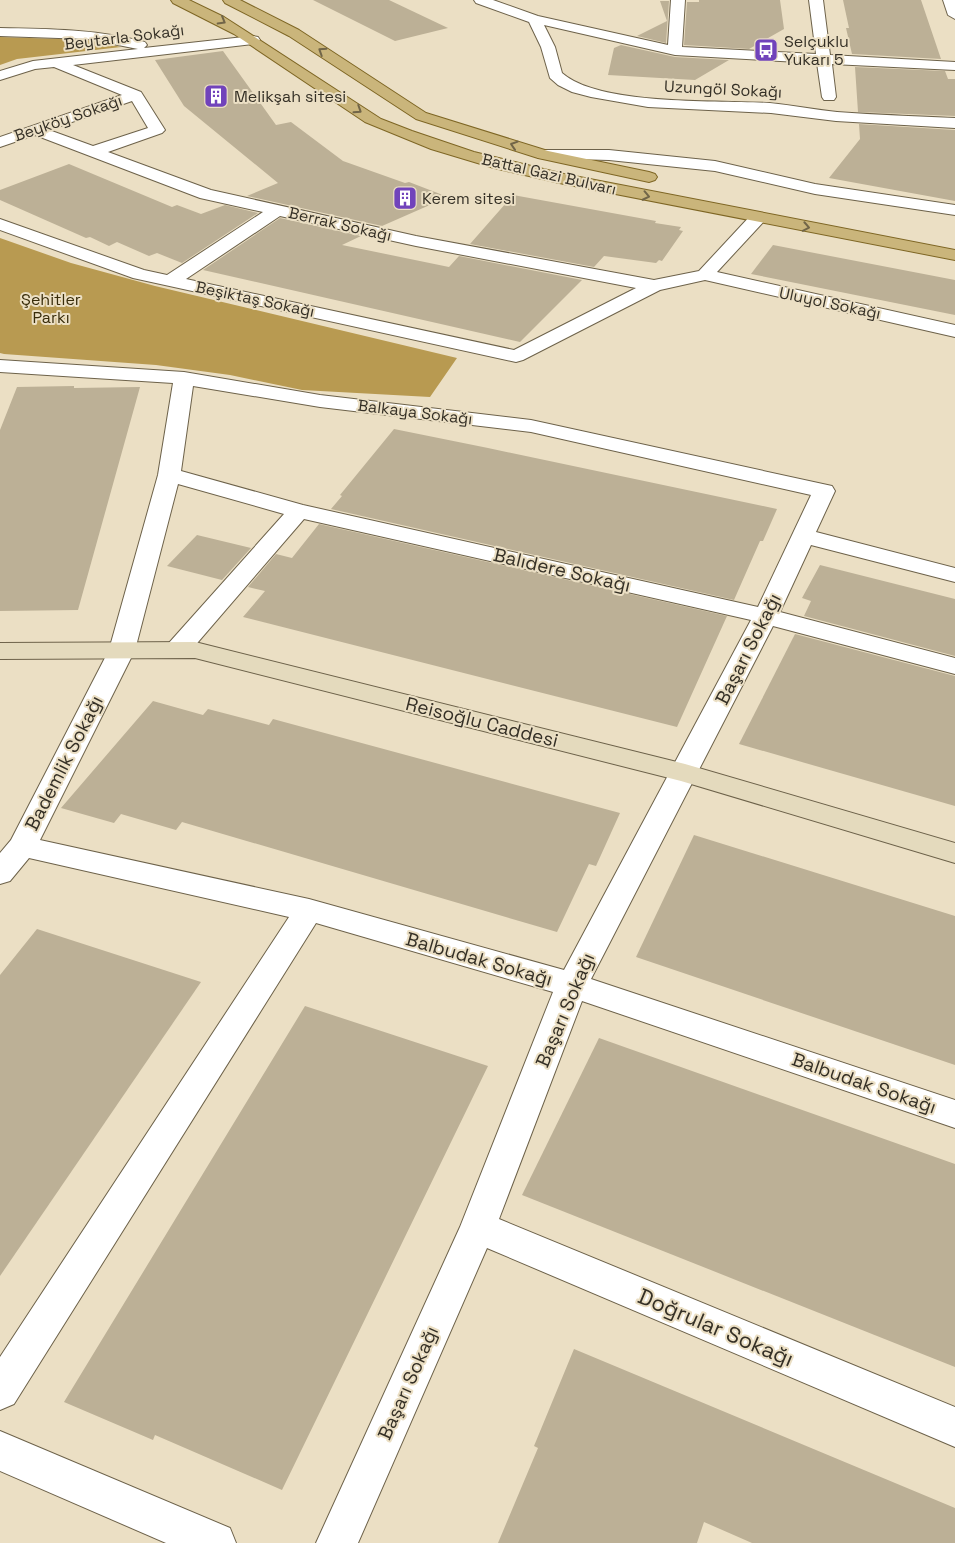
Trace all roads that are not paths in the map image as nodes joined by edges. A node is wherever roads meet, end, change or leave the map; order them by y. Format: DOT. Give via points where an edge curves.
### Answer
graph roads {
  1 [pos="178,0"];
  2 [pos="230,0"];
  3 [pos="481,0"];
  4 [pos="678,0"];
  5 [pos="816,0"];
  6 [pos="950,0"];
  7 [pos="552,7"];
  8 [pos="955,14"];
  9 [pos="534,19"];
  10 [pos="550,22"];
  11 [pos="0,32"];
  12 [pos="253,40"];
  13 [pos="152,51"];
  14 [pos="675,52"];
  15 [pos="824,58"];
  16 [pos="56,62"];
  17 [pos="955,66"];
  18 [pos="0,76"];
  19 [pos="136,95"];
  20 [pos="829,97"];
  21 [pos="955,124"];
  22 [pos="35,130"];
  23 [pos="0,142"];
  24 [pos="92,152"];
  25 [pos="544,155"];
  26 [pos="667,181"];
  27 [pos="277,210"];
  28 [pos="955,210"];
  29 [pos="758,218"];
  30 [pos="0,224"];
  31 [pos="955,255"];
  32 [pos="705,275"];
  33 [pos="170,281"];
  34 [pos="654,286"];
  35 [pos="955,331"];
  36 [pos="0,366"];
  37 [pos="184,378"];
  38 [pos="169,475"];
  39 [pos="824,492"];
  40 [pos="299,511"];
  41 [pos="803,536"];
  42 [pos="955,576"];
  43 [pos="766,616"];
  44 [pos="122,650"];
  45 [pos="177,650"];
  46 [pos="0,651"];
  47 [pos="955,666"];
  48 [pos="685,774"];
  49 [pos="22,846"];
  50 [pos="955,853"];
  51 [pos="0,872"];
  52 [pos="309,910"];
  53 [pos="572,985"];
  54 [pos="955,1114"];
  55 [pos="478,1227"];
  56 [pos="0,1391"];
  57 [pos="955,1427"];
  58 [pos="0,1451"];
  59 [pos="215,1543"];
  60 [pos="337,1543"];
  1 -- 12 [label="main road, Battal Gazi Bulvarı, one-way"];
  25 -- 2 [label="main road, Battal Gazi Bulvarı, one-way" via="421,116 294,32"];
  3 -- 9 [label="street"];
  4 -- 14 [label="street"];
  5 -- 15 [label="street"];
  6 -- 8 [label="street"];
  7 -- 10 [label="street"];
  9 -- 10 [label="street"];
  9 -- 21 [label="street, Uzungöl Sokağı" via="548,47 555,75 577,89 596,94 648,102 770,108"];
  10 -- 14 [label="street"];
  11 -- 13 [label="street" via="57,33 121,40"];
  12 -- 13 [label="street, Beytarla Sokağı"];
  12 -- 29 [label="main road, Battal Gazi Bulvarı, one-way" via="374,121 424,141 562,179"];
  13 -- 16 [label="street, Beytarla Sokağı"];
  14 -- 15 [label="street"];
  15 -- 17 [label="street"];
  15 -- 20 [label="street"];
  16 -- 18 [label="street, Beytarla Sokağı" via="33,65"];
  16 -- 19 [label="street"];
  19 -- 22 [label="street, Beyköy Sokağı"];
  19 -- 24 [label="street" via="157,130"];
  22 -- 23 [label="street, Beyköy Sokağı"];
  22 -- 24 [label="street, Berrak Sokağı"];
  24 -- 27 [label="street, Berrak Sokağı" via="206,194"];
  25 -- 26 [label="main road, Battal Gazi Bulvarı"];
  25 -- 28 [label="street" via="609,155 715,166 815,188"];
  27 -- 33 [label="street"];
  27 -- 34 [label="street, Berrak Sokağı" via="416,241"];
  29 -- 31 [label="main road, Battal Gazi Bulvarı, one-way"];
  29 -- 32 [label="street"];
  30 -- 33 [label="street, Beşiktaş Sokağı" via="139,274"];
  32 -- 34 [label="street"];
  32 -- 35 [label="street, Uluyol Sokağı"];
  33 -- 34 [label="street, Beşiktaş Sokağı" via="516,356"];
  36 -- 37 [label="street, Balkaya Sokağı"];
  37 -- 38 [label="street, Bademlik Sokağı"];
  37 -- 39 [label="street, Balkaya Sokağı" via="320,401 531,426"];
  38 -- 40 [label="street, Balıdere Sokağı"];
  38 -- 44 [label="street, Bademlik Sokağı"];
  39 -- 41 [label="street, Başarı Sokağı"];
  40 -- 43 [label="street, Balıdere Sokağı"];
  40 -- 45 [label="street"];
  41 -- 42 [label="street"];
  41 -- 43 [label="street, Başarı Sokağı"];
  43 -- 47 [label="street, Balıdere Sokağı"];
  43 -- 48 [label="street, Başarı Sokağı"];
  44 -- 45 [label="street, Reisoğlu Caddesi"];
  44 -- 46 [label="street, Reisoğlu Caddesi"];
  44 -- 49 [label="street, Bademlik Sokağı"];
  45 -- 48 [label="street, Reisoğlu Caddesi" via="195,650"];
  48 -- 50 [label="street, Reisoğlu Caddesi"];
  48 -- 53 [label="street, Başarı Sokağı"];
  49 -- 51 [label="street, Bademlik Sokağı"];
  49 -- 52 [label="street, Balbudak Sokağı"];
  52 -- 53 [label="street, Balbudak Sokağı"];
  52 -- 56 [label="street"];
  53 -- 54 [label="street, Balbudak Sokağı"];
  53 -- 55 [label="street, Başarı Sokağı"];
  55 -- 57 [label="street, Doğrular Sokağı"];
  55 -- 60 [label="street, Başarı Sokağı"];
  58 -- 59 [label="street"];
}
